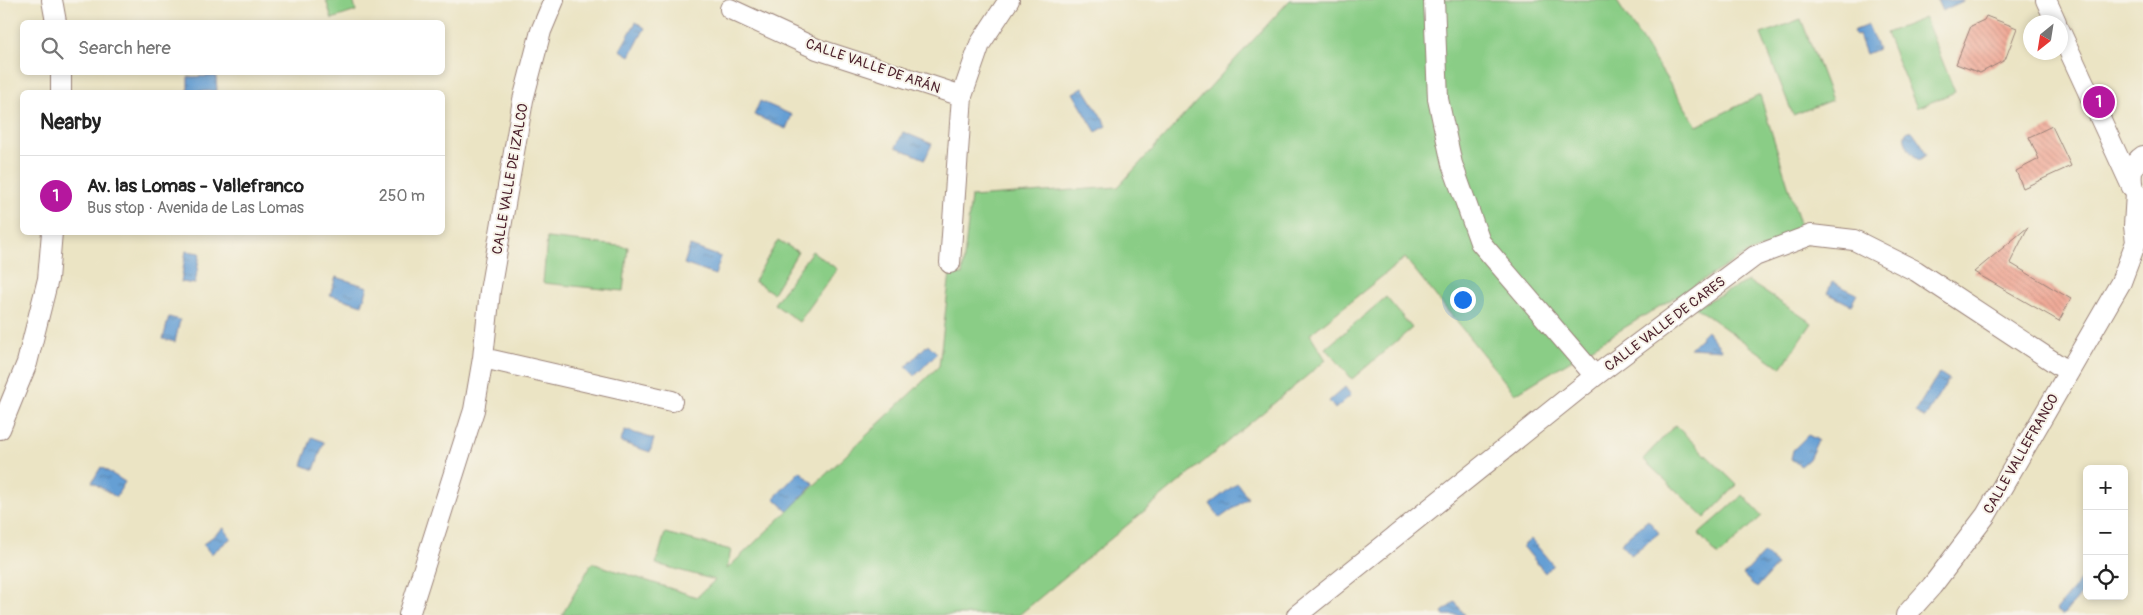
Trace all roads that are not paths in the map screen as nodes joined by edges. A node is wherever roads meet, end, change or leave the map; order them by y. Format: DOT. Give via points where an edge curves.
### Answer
graph roads {
  1 [pos="52,0"];
  2 [pos="1009,0"];
  3 [pos="1434,0"];
  4 [pos="2046,0"];
  5 [pos="552,1"];
  6 [pos="727,3"];
  7 [pos="2053,15"];
  8 [pos="56,20"];
  9 [pos="2068,48"];
  10 [pos="60,75"];
  11 [pos="61,90"];
  12 [pos="962,96"];
  13 [pos="2107,130"];
  14 [pos="2143,152"];
  15 [pos="2143,156"];
  16 [pos="2137,192"];
  17 [pos="52,235"];
  18 [pos="2139,245"];
  19 [pos="950,263"];
  20 [pos="2143,266"];
  21 [pos="2121,282"];
  22 [pos="483,358"];
  23 [pos="2069,372"];
  24 [pos="1595,376"];
  25 [pos="672,401"];
  26 [pos="0,430"];
  27 [pos="409,615"];
  28 [pos="1297,615"];
  29 [pos="1906,615"];
  1 -- 8 [label="street"];
  2 -- 12 [label="street" via="980,44"];
  3 -- 24 [label="street" via="1438,99 1452,164 1480,242"];
  4 -- 7 [label="street"];
  5 -- 22 [label="street, CALLE VALLE DE IZALCO" via="540,31 524,100 490,291"];
  6 -- 12 [label="street, CALLE VALLE DE ARÁN" via="817,49"];
  9 -- 13 [label="street"];
  10 -- 11 [label="street"];
  12 -- 19 [label="street"];
  13 -- 14 [label="street"];
  13 -- 16 [label="street"];
  15 -- 16 [label="street, CALLE VALLEFRANCO" via="2138,159 2131,178"];
  16 -- 18 [label="street, CALLE VALLEFRANCO" via="2134,226"];
  17 -- 26 [label="street" via="48,280 27,363"];
  18 -- 21 [label="street, CALLE VALLEFRANCO"];
  20 -- 21 [label="street, CALLE VALLEFRANCO"];
  21 -- 23 [label="street, CALLE VALLEFRANCO"];
  22 -- 25 [label="street"];
  22 -- 27 [label="street, CALLE VALLE DE IZALCO" via="474,410"];
  23 -- 24 [label="street, CALLE VALLE DE CARES" via="1916,271 1854,240 1811,234 1755,256"];
  23 -- 29 [label="street, CALLE VALLEFRANCO" via="1986,515"];
  24 -- 28 [label="street, CALLE VALLE DE CARES"];
}
